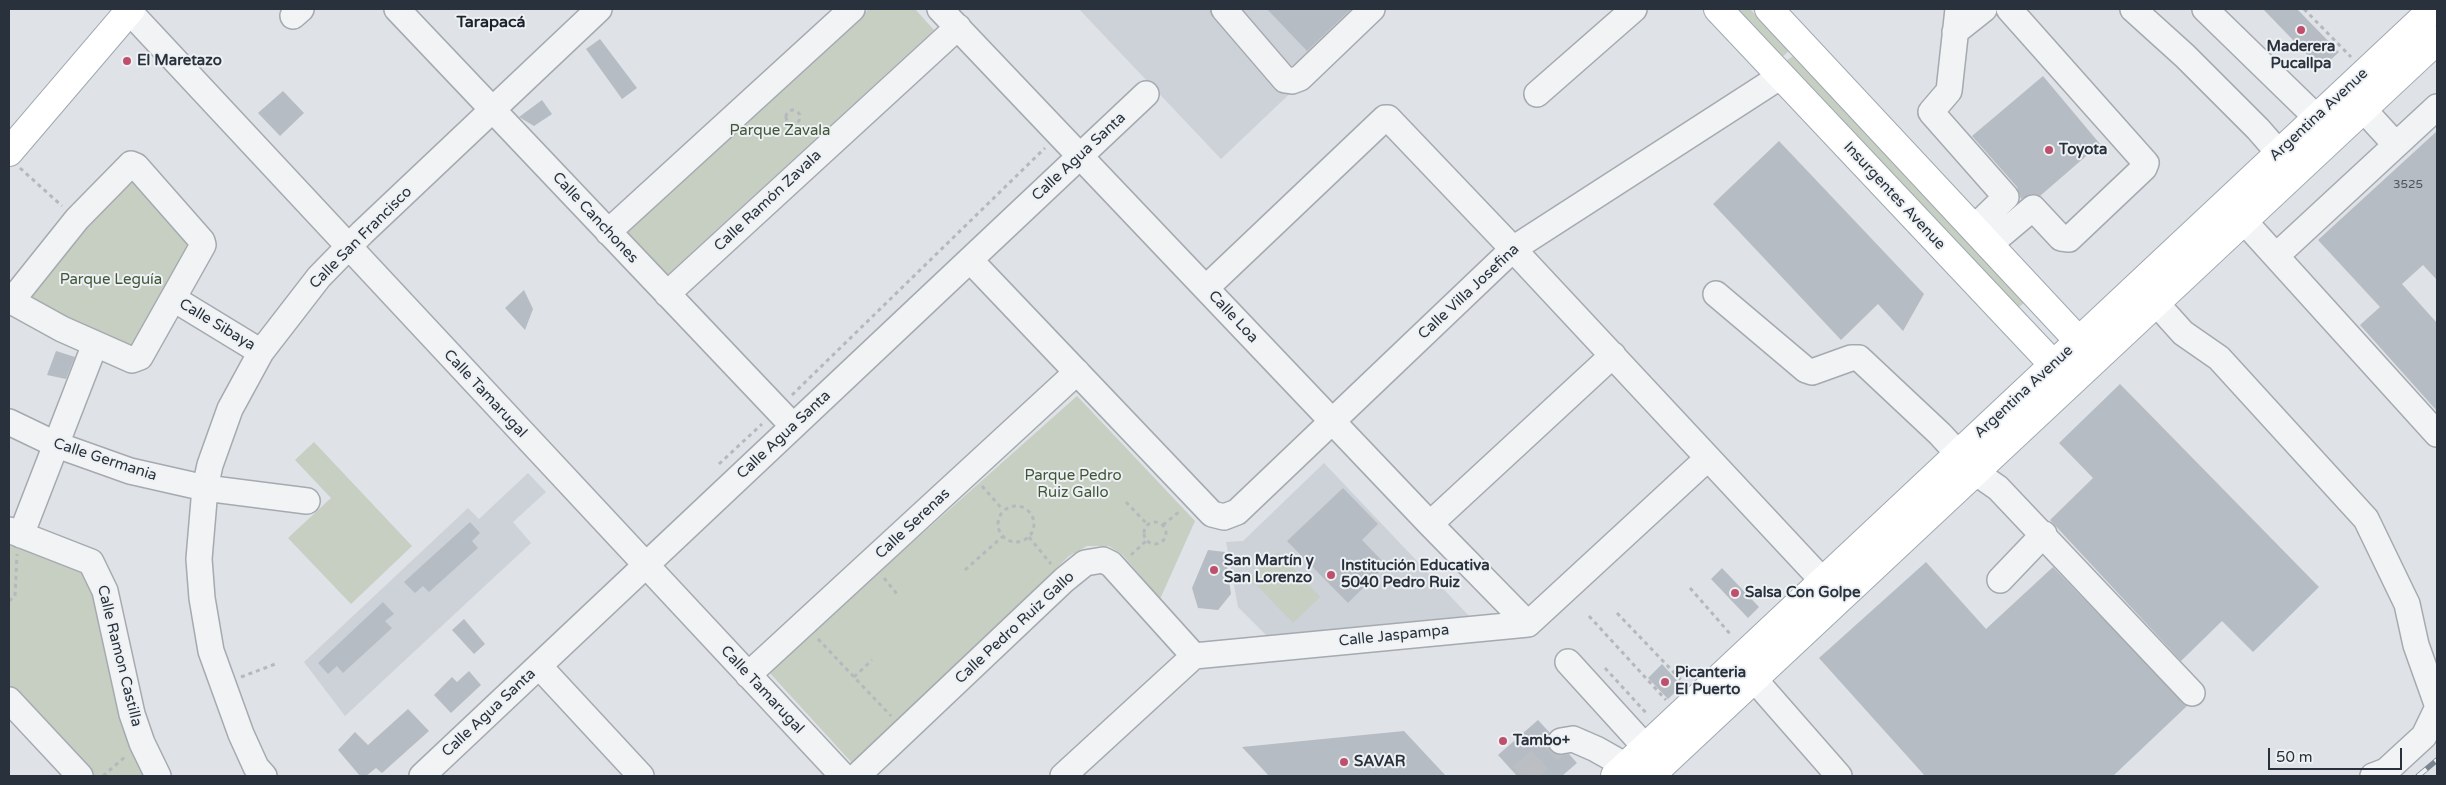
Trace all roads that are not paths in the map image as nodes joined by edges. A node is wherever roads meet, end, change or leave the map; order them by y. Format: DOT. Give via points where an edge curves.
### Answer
graph roads {
  1 [pos="397,9"];
  2 [pos="599,9"];
  3 [pos="852,9"];
  4 [pos="940,9"];
  5 [pos="1224,9"];
  6 [pos="1372,9"];
  7 [pos="1634,9"];
  8 [pos="1718,9"];
  9 [pos="1769,9"];
  10 [pos="1984,9"];
  11 [pos="2010,9"];
  12 [pos="2132,9"];
  13 [pos="2205,9"];
  14 [pos="2433,9"];
  15 [pos="130,10"];
  16 [pos="1957,20"];
  17 [pos="958,27"];
  18 [pos="2437,40"];
  19 [pos="1781,76"];
  20 [pos="1146,94"];
  21 [pos="1537,94"];
  22 [pos="2437,107"];
  23 [pos="2363,109"];
  24 [pos="493,110"];
  25 [pos="2317,118"];
  26 [pos="2396,145"];
  27 [pos="2279,154"];
  28 [pos="1080,156"];
  29 [pos="12,158"];
  30 [pos="2244,221"];
  31 [pos="608,232"];
  32 [pos="1981,237"];
  33 [pos="347,247"];
  34 [pos="1513,248"];
  35 [pos="2276,256"];
  36 [pos="970,260"];
  37 [pos="1206,288"];
  38 [pos="667,294"];
  39 [pos="1716,294"];
  40 [pos="174,299"];
  41 [pos="2156,303"];
  42 [pos="96,344"];
  43 [pos="2087,350"];
  44 [pos="261,352"];
  45 [pos="1613,355"];
  46 [pos="1077,372"];
  47 [pos="2062,374"];
  48 [pos="785,418"];
  49 [pos="1332,421"];
  50 [pos="9,422"];
  51 [pos="2437,434"];
  52 [pos="57,445"];
  53 [pos="1708,458"];
  54 [pos="1967,463"];
  55 [pos="206,488"];
  56 [pos="307,501"];
  57 [pos="1430,524"];
  58 [pos="15,532"];
  59 [pos="2044,534"];
  60 [pos="646,565"];
  61 [pos="2000,580"];
  62 [pos="1831,590"];
  63 [pos="1528,624"];
  64 [pos="1194,656"];
  65 [pos="1568,662"];
  66 [pos="539,666"];
  67 [pos="748,675"];
  68 [pos="1754,679"];
  69 [pos="2192,693"];
  70 [pos="9,700"];
  71 [pos="2437,704"];
  72 [pos="2437,709"];
  73 [pos="1561,741"];
  74 [pos="1655,747"];
  75 [pos="1834,774"];
  76 [pos="80,776"];
  77 [pos="158,776"];
  78 [pos="264,776"];
  79 [pos="422,776"];
  80 [pos="641,776"];
  81 [pos="843,776"];
  82 [pos="857,776"];
  83 [pos="1063,776"];
  84 [pos="2373,776"];
  1 -- 24 [label="street, Calle Canchones"];
  2 -- 24 [label="street, Calle San Francisco"];
  3 -- 31 [label="street"];
  4 -- 17 [label="street, Calle Loa"];
  5 -- 6 [label="street" via="1285,80 1292,81 1300,78"];
  7 -- 21 [label="street"];
  8 -- 19 [label="main road, Insurgentes Avenue"];
  9 -- 32 [label="main road"];
  10 -- 16 [label="street"];
  11 -- 32 [label="street" via="2146,163 2069,239 2061,238 2033,208"];
  12 -- 27 [label="street" via="2185,56"];
  13 -- 25 [label="street"];
  14 -- 25 [label="main road, Argentina Avenue"];
  15 -- 29 [label="main road"];
  15 -- 33 [label="street, Calle Tamarugal"];
  16 -- 32 [label="street" via="1949,91 1931,112 2006,197"];
  17 -- 28 [label="street, Calle Loa"];
  17 -- 38 [label="street, Calle Ramón Zavala"];
  18 -- 23 [label="main road, Argentina Avenue"];
  19 -- 34 [label="street, Calle Villa Josefina"];
  19 -- 47 [label="main road, Insurgentes Avenue"];
  20 -- 28 [label="street, Calle Agua Santa"];
  22 -- 26 [label="street"];
  23 -- 26 [label="street"];
  23 -- 30 [label="main road, Argentina Avenue"];
  24 -- 31 [label="street, Calle Canchones"];
  24 -- 33 [label="street, Calle San Francisco"];
  25 -- 27 [label="main road, Argentina Avenue"];
  26 -- 35 [label="street"];
  27 -- 43 [label="main road, Argentina Avenue"];
  28 -- 36 [label="street, Calle Agua Santa"];
  28 -- 37 [label="street, Calle Loa"];
  30 -- 35 [label="street"];
  30 -- 41 [label="main road, Argentina Avenue"];
  31 -- 38 [label="street, Calle Canchones"];
  32 -- 43 [label="main road"];
  33 -- 44 [label="street, Calle San Francisco" via="319,277"];
  33 -- 60 [label="street, Calle Tamarugal"];
  34 -- 37 [label="street" via="1385,118"];
  34 -- 45 [label="street"];
  34 -- 49 [label="street, Calle Villa Josefina"];
  35 -- 51 [label="street"];
  36 -- 46 [label="street"];
  36 -- 48 [label="street, Calle Agua Santa"];
  37 -- 49 [label="street, Calle Loa"];
  38 -- 48 [label="street, Calle Canchones"];
  39 -- 54 [label="street" via="1806,370 1812,372 1859,358"];
  40 -- 42 [label="street" via="137,359 132,360"];
  40 -- 42 [label="street" via="201,249 202,241 136,166 128,165 12,299 62,329"];
  40 -- 44 [label="street, Calle Sibaya"];
  41 -- 43 [label="main road, Argentina Avenue"];
  41 -- 71 [label="street" via="2183,333 2219,358 2366,519 2407,604 2416,645"];
  42 -- 52 [label="street"];
  43 -- 47 [label="main road, Argentina Avenue"];
  44 -- 55 [label="street, Calle San Francisco" via="230,409 210,465"];
  45 -- 53 [label="street"];
  45 -- 57 [label="street"];
  46 -- 49 [label="street, Calle Villa Josefina" via="1212,514 1224,516 1237,512"];
  46 -- 67 [label="street, Calle Serenas"];
  47 -- 54 [label="main road, Argentina Avenue"];
  48 -- 60 [label="street, Calle Agua Santa"];
  49 -- 57 [label="street, Calle Loa"];
  50 -- 52 [label="street, Calle Germania"];
  52 -- 55 [label="street, Calle Germania" via="130,471"];
  52 -- 58 [label="street"];
  53 -- 62 [label="street"];
  53 -- 63 [label="street"];
  54 -- 59 [label="street" via="1998,488"];
  54 -- 62 [label="main road, Argentina Avenue"];
  55 -- 56 [label="street, Calle Germania"];
  55 -- 78 [label="street, Calle San Francisco" via="198,559 212,651 241,734 256,767"];
  57 -- 63 [label="street, Calle Loa"];
  58 -- 77 [label="street, Calle Ramon Castilla" via="91,562 105,591 132,714"];
  59 -- 61 [label="street"];
  59 -- 69 [label="street"];
  60 -- 66 [label="street, Calle Agua Santa"];
  60 -- 67 [label="street, Calle Tamarugal"];
  62 -- 68 [label="main road, Argentina Avenue"];
  62 -- 74 [label="main road, Argentina Avenue" via="1747,652"];
  63 -- 64 [label="street, Calle Jaspampa"];
  64 -- 82 [label="street, Calle Pedro Ruiz Gallo" via="1111,564 1103,560 1086,563 1064,580"];
  64 -- 83 [label="street"];
  65 -- 74 [label="street"];
  66 -- 79 [label="street, Calle Agua Santa"];
  66 -- 80 [label="street"];
  67 -- 81 [label="street, Calle Tamarugal"];
  68 -- 74 [label="main road, Argentina Avenue"];
  68 -- 75 [label="street"];
  70 -- 76 [label="street"];
  72 -- 84 [label="street" via="2424,736 2386,771"];
  73 -- 74 [label="street" via="1573,739 1596,749"];
}
